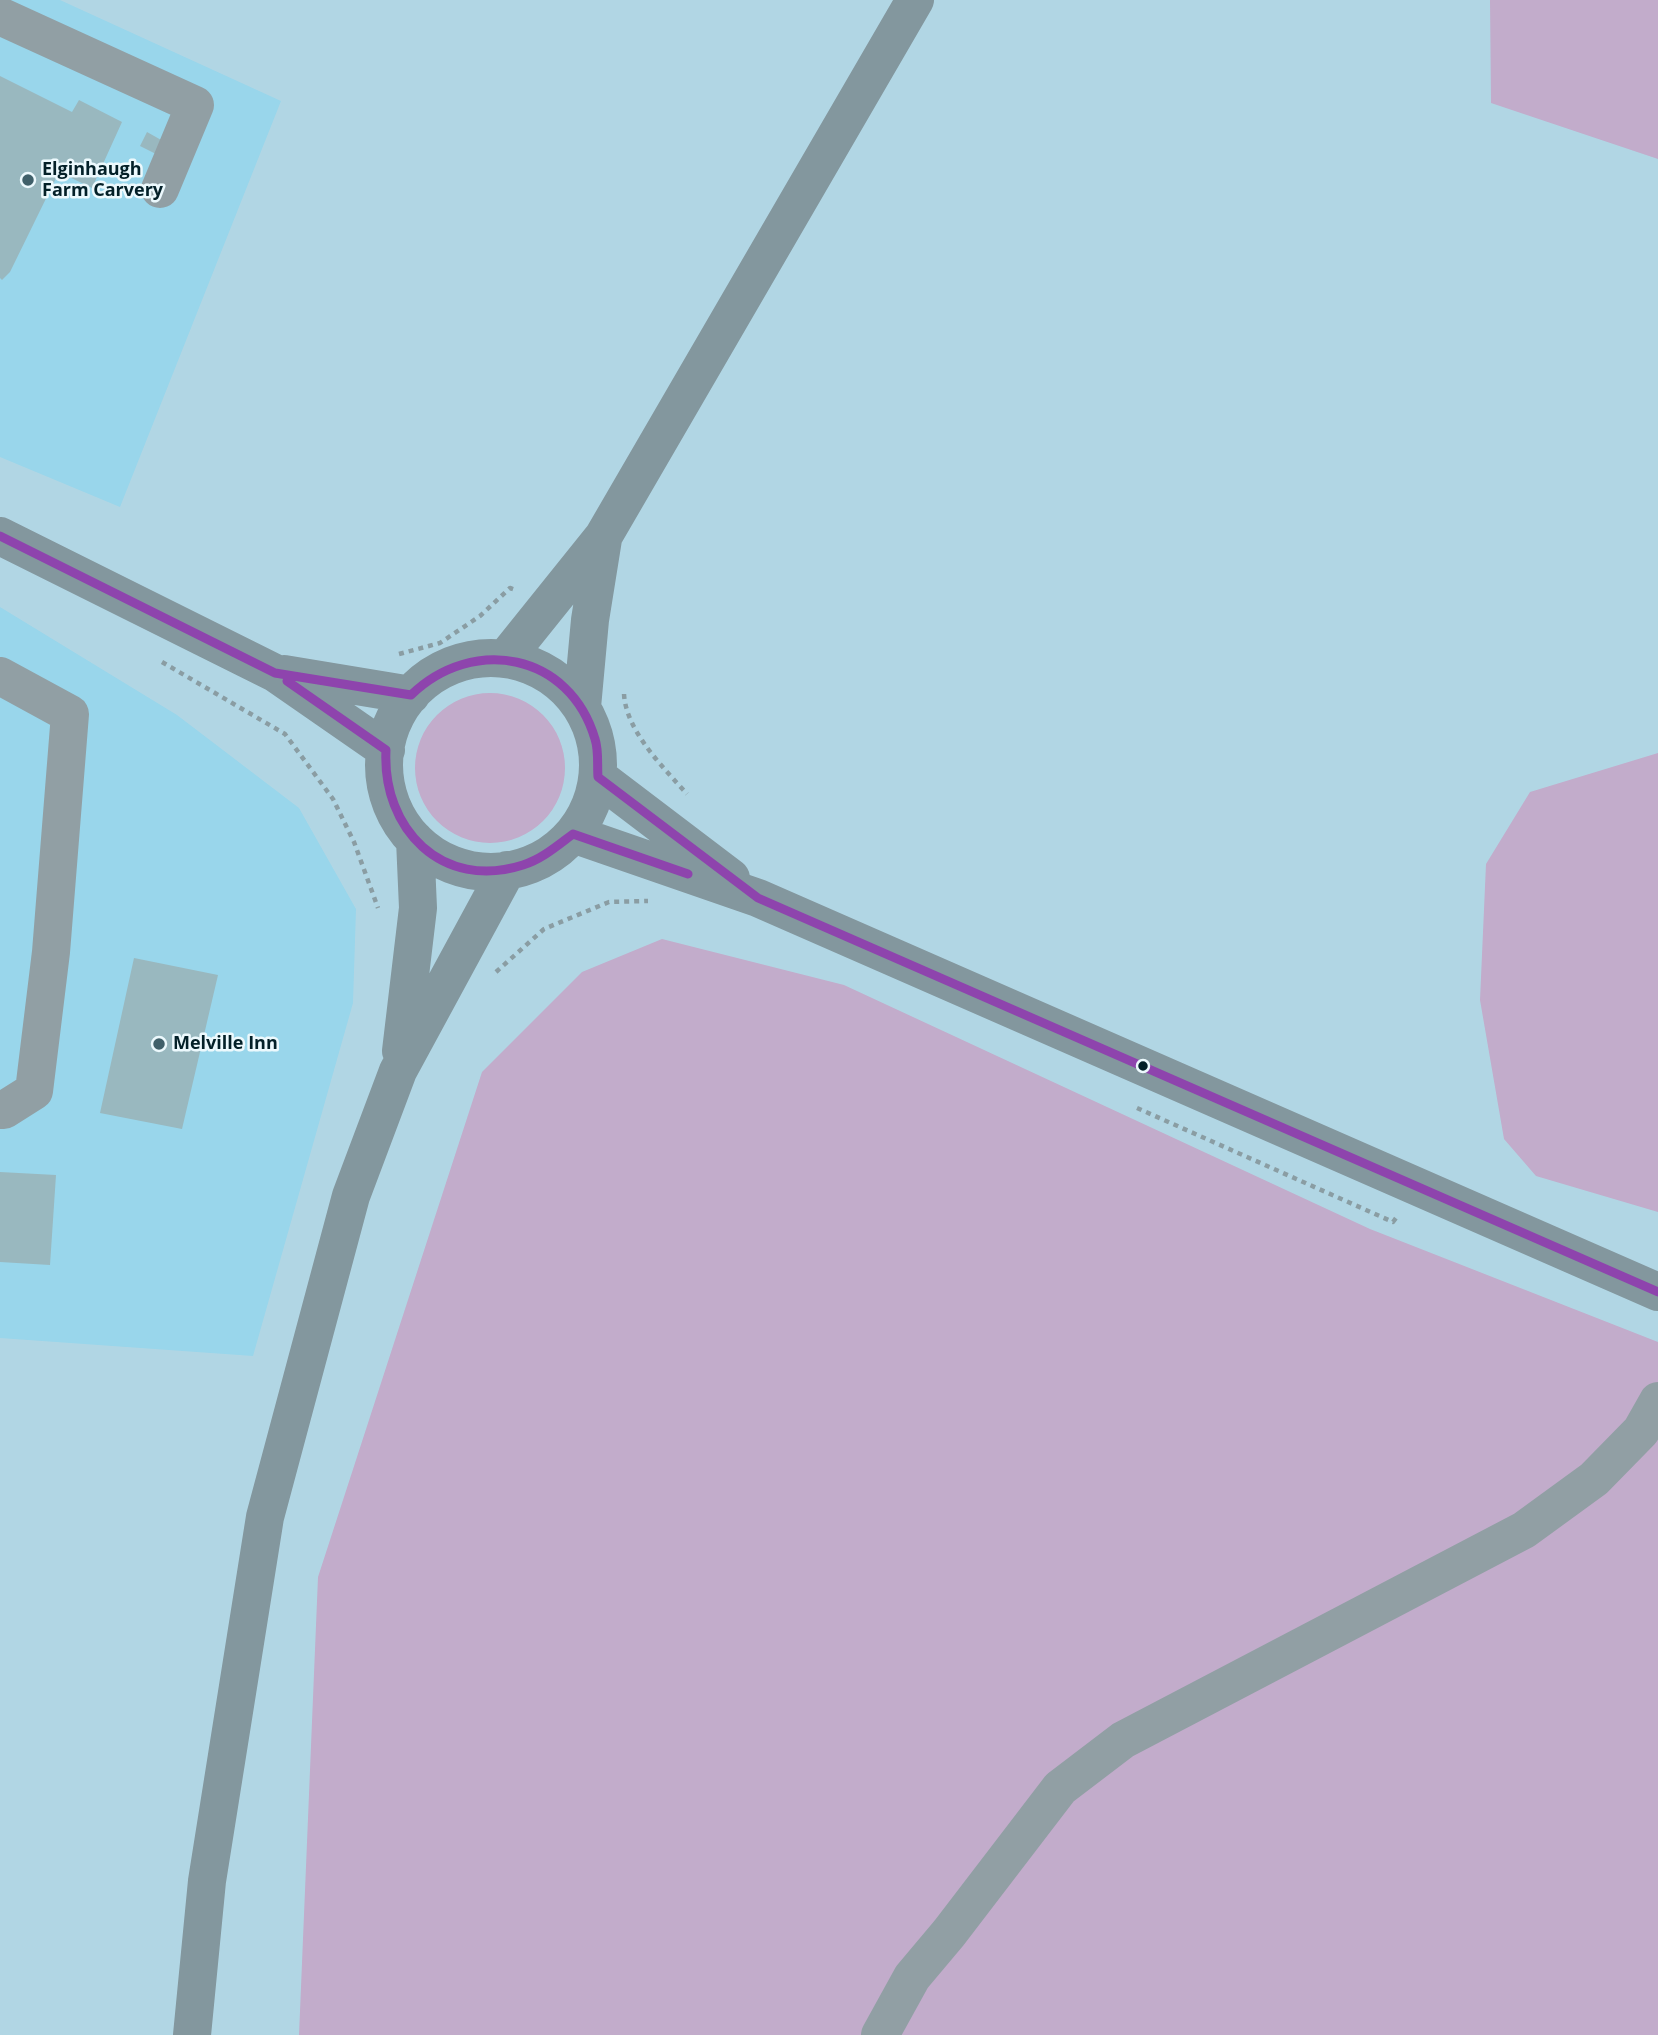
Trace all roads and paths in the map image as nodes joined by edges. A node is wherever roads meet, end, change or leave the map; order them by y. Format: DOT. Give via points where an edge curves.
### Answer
graph roads {
  1 [pos="915,0"];
  2 [pos="0,16"];
  3 [pos="160,189"];
  4 [pos="0,536"];
  5 [pos="603,537"];
  6 [pos="550,604"];
  7 [pos="387,654"];
  8 [pos="505,659"];
  9 [pos="160,661"];
  10 [pos="275,673"];
  11 [pos="0,676"];
  12 [pos="623,687"];
  13 [pos="411,695"];
  14 [pos="582,707"];
  15 [pos="386,750"];
  16 [pos="598,777"];
  17 [pos="695,803"];
  18 [pos="573,834"];
  19 [pos="415,840"];
  20 [pos="508,870"];
  21 [pos="758,898"];
  22 [pos="649,901"];
  23 [pos="414,942"];
  24 [pos="460,959"];
  25 [pos="398,1071"];
  26 [pos="1126,1103"];
  27 [pos="0,1110"];
  28 [pos="1415,1184"];
  29 [pos="1658,1292"];
  30 [pos="1658,1401"];
  31 [pos="192,2035"];
  32 [pos="880,2035"];
  1 -- 5 [label="main road"];
  2 -- 3 [label="street" via="195,105"];
  4 -- 10 [label="main road"];
  5 -- 6 [label="main road"];
  5 -- 14 [label="main road"];
  6 -- 7 [label="path" via="509,587 480,616 440,643"];
  6 -- 8 [label="main road"];
  8 -- 13 [label="main road" via="453,665 430,677"];
  8 -- 14 [label="main road" via="533,666 562,683"];
  9 -- 23 [label="path" via="285,734 333,799 387,932"];
  10 -- 13 [label="main road"];
  10 -- 15 [label="main road"];
  11 -- 27 [label="street" via="70,714 51,952 34,1091"];
  12 -- 17 [label="path" via="625,709 652,754"];
  13 -- 15 [label="main road" via="394,721"];
  14 -- 16 [label="main road" via="596,741"];
  15 -- 19 [label="main road" via="390,799"];
  16 -- 18 [label="main road" via="590,807"];
  16 -- 21 [label="main road"];
  18 -- 20 [label="main road" via="544,858"];
  18 -- 21 [label="main road"];
  19 -- 20 [label="main road" via="434,858 482,872"];
  19 -- 23 [label="main road" via="418,908"];
  20 -- 24 [label="main road"];
  21 -- 28 [label="main road"];
  22 -- 24 [label="path" via="609,902 544,929 496,972"];
  23 -- 25 [label="main road"];
  24 -- 25 [label="main road"];
  25 -- 31 [label="main road" via="351,1196 265,1517 207,1881"];
  26 -- 28 [label="path" via="1394,1222"];
  28 -- 29 [label="main road"];
  30 -- 32 [label="street" via="1641,1431 1594,1479 1524,1530 1123,1740 1060,1788 912,1978"];
}
